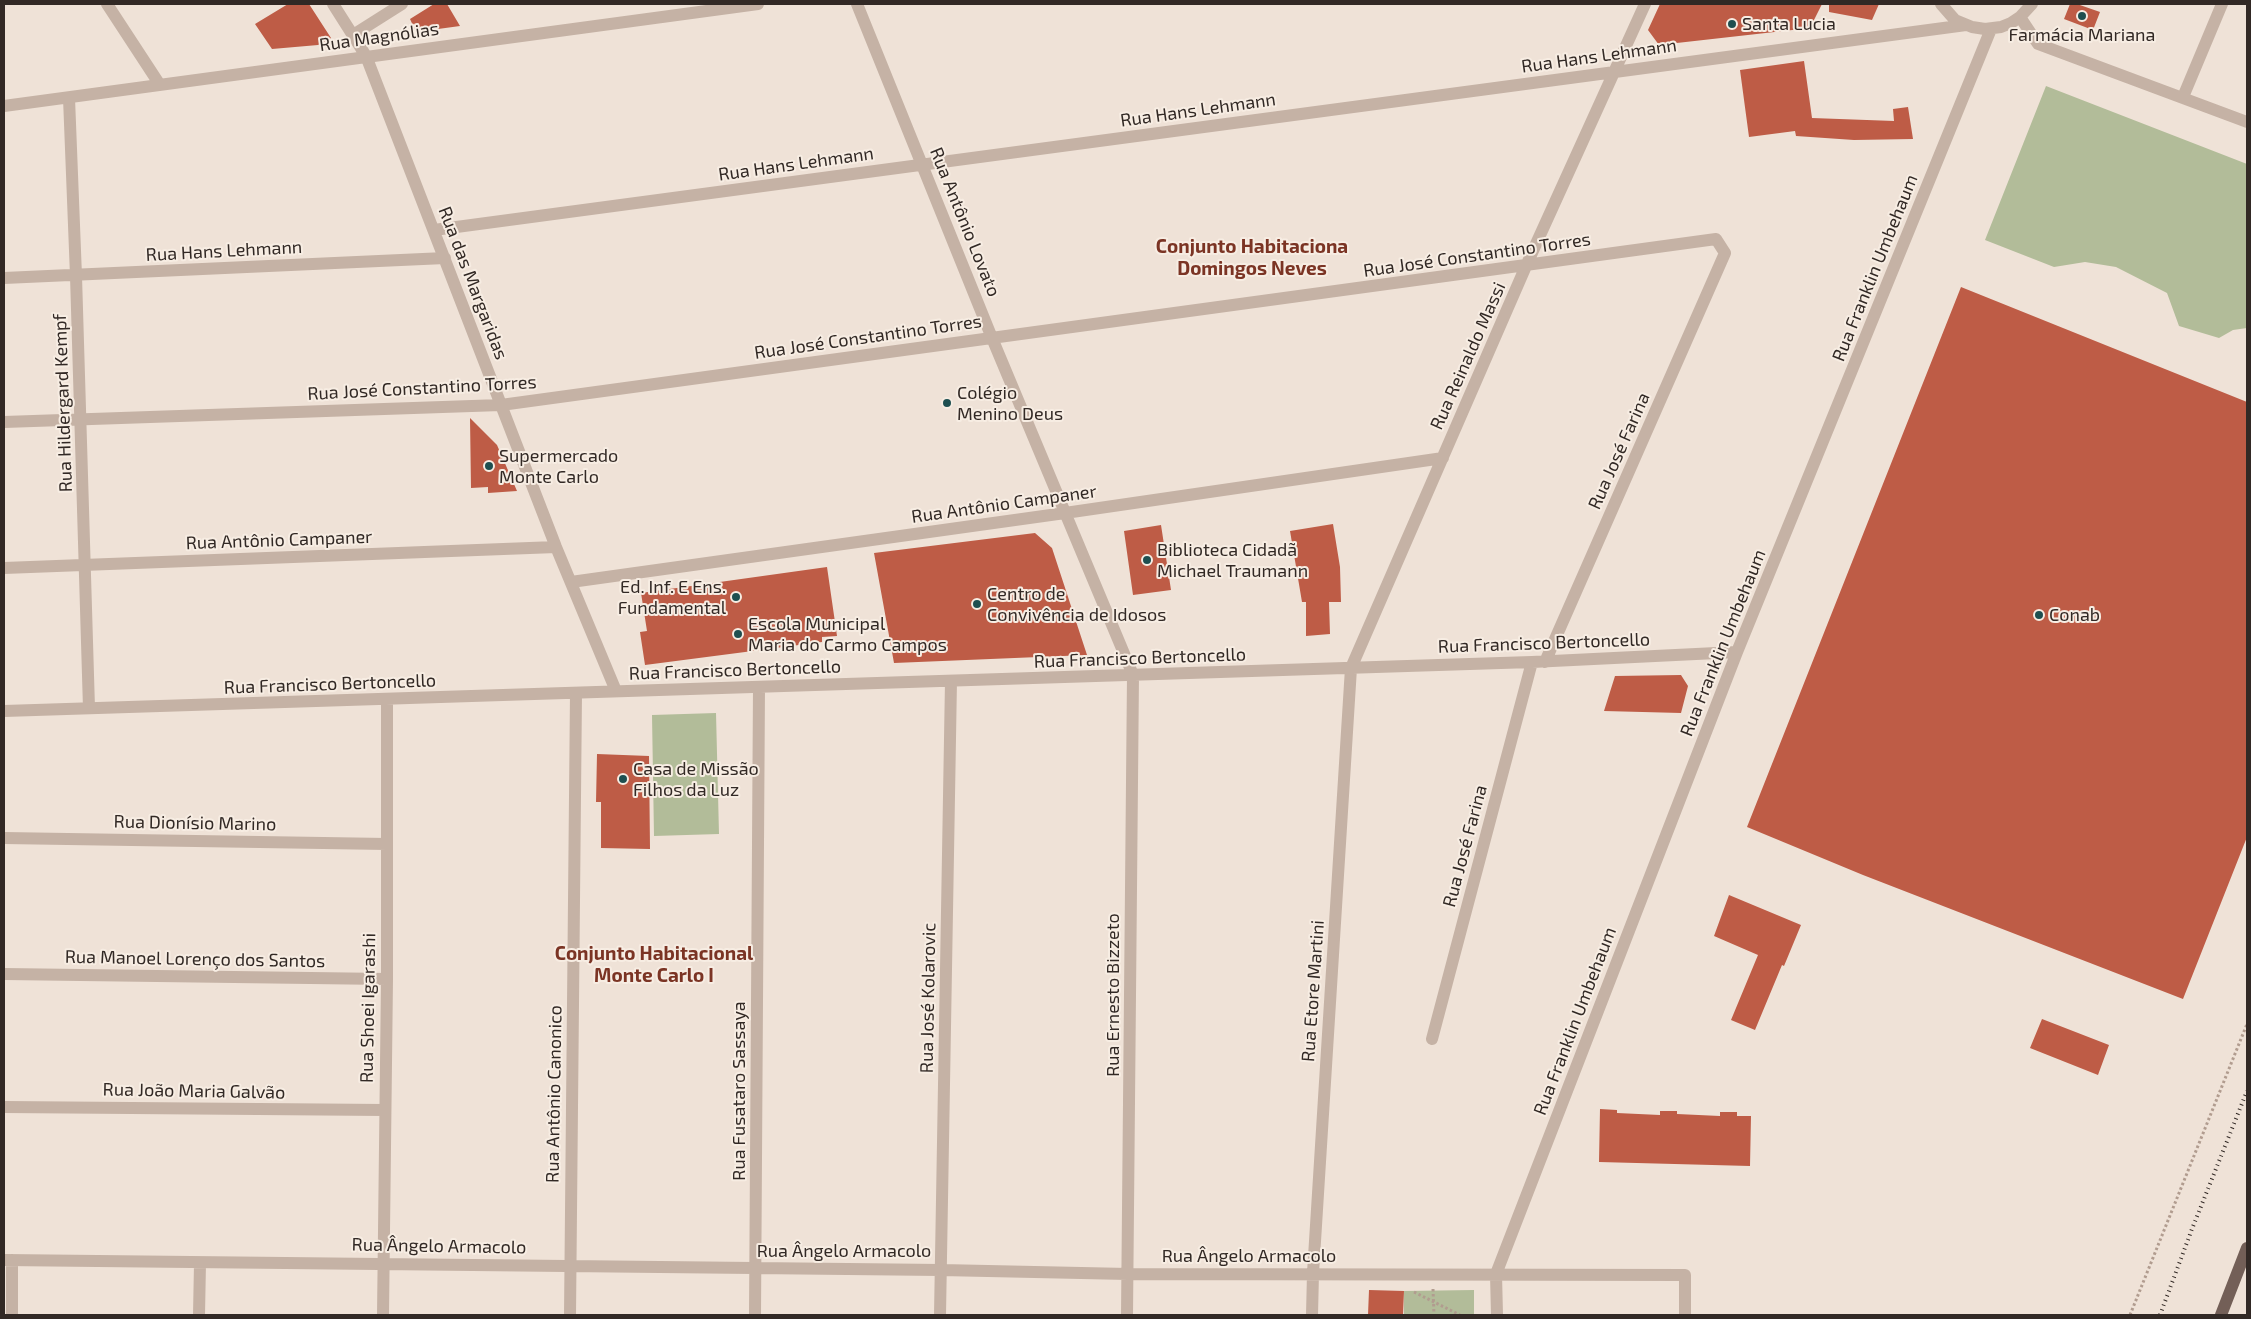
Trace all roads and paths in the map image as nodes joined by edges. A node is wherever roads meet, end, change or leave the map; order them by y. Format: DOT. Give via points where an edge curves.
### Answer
graph roads {
  1 [pos="107,4"];
  2 [pos="333,4"];
  3 [pos="402,4"];
  4 [pos="758,4"];
  5 [pos="857,4"];
  6 [pos="1645,4"];
  7 [pos="1941,4"];
  8 [pos="2032,4"];
  9 [pos="2222,4"];
  10 [pos="2020,17"];
  11 [pos="1966,25"];
  12 [pos="1991,29"];
  13 [pos="353,36"];
  14 [pos="366,56"];
  15 [pos="1615,72"];
  16 [pos="160,85"];
  17 [pos="2183,97"];
  18 [pos="69,98"];
  19 [pos="4,106"];
  20 [pos="2247,122"];
  21 [pos="923,165"];
  22 [pos="434,230"];
  23 [pos="1725,253"];
  24 [pos="445,258"];
  25 [pos="1526,266"];
  26 [pos="76,276"];
  27 [pos="4,278"];
  28 [pos="992,338"];
  29 [pos="501,405"];
  30 [pos="80,419"];
  31 [pos="4,422"];
  32 [pos="1443,458"];
  33 [pos="1066,513"];
  34 [pos="556,547"];
  35 [pos="85,566"];
  36 [pos="4,568"];
  37 [pos="571,582"];
  38 [pos="1737,652"];
  39 [pos="1539,662"];
  40 [pos="1351,668"];
  41 [pos="1133,675"];
  42 [pos="951,681"];
  43 [pos="759,687"];
  44 [pos="616,691"];
  45 [pos="576,693"];
  46 [pos="386,700"];
  47 [pos="89,708"];
  48 [pos="4,712"];
  49 [pos="4,838"];
  50 [pos="387,844"];
  51 [pos="4,974"];
  52 [pos="387,979"];
  53 [pos="2247,1024"];
  54 [pos="1432,1039"];
  55 [pos="4,1107"];
  56 [pos="384,1110"];
  57 [pos="2247,1248"];
  58 [pos="8,1260"];
  59 [pos="200,1263"];
  60 [pos="383,1263"];
  61 [pos="570,1266"];
  62 [pos="756,1268"];
  63 [pos="941,1270"];
  64 [pos="1313,1273"];
  65 [pos="1128,1274"];
  66 [pos="1496,1274"];
  67 [pos="1407,1289"];
  68 [pos="1433,1289"];
  69 [pos="1434,1301"];
  70 [pos="12,1315"];
  71 [pos="199,1315"];
  72 [pos="382,1315"];
  73 [pos="570,1315"];
  74 [pos="755,1315"];
  75 [pos="940,1315"];
  76 [pos="1127,1315"];
  77 [pos="1312,1315"];
  78 [pos="1434,1315"];
  79 [pos="1460,1315"];
  80 [pos="1497,1315"];
  81 [pos="1685,1315"];
  82 [pos="2130,1315"];
  83 [pos="2222,1315"];
  1 -- 16 [label="street"];
  2 -- 13 [label="street, Rua das Margaridas"];
  3 -- 13 [label="street"];
  4 -- 14 [label="street, Rua Magnólias"];
  5 -- 21 [label="street, Rua Antônio Lovato"];
  6 -- 15 [label="street, Rua Reinaldo Massi"];
  7 -- 11 [label="street" via="1956,20"];
  8 -- 10 [label="street"];
  9 -- 17 [label="street"];
  10 -- 12 [label="street"];
  10 -- 17 [label="street" via="2038,44"];
  11 -- 12 [label="street"];
  11 -- 15 [label="street, Rua Hans Lehmann"];
  12 -- 38 [label="street, Rua Franklin Umbehaum"];
  13 -- 14 [label="street, Rua das Margaridas"];
  14 -- 16 [label="street, Rua Magnólias"];
  14 -- 22 [label="street, Rua das Margaridas"];
  15 -- 21 [label="street, Rua Hans Lehmann"];
  15 -- 25 [label="street, Rua Reinaldo Massi"];
  16 -- 18 [label="street, Rua Magnólias"];
  17 -- 20 [label="street"];
  18 -- 19 [label="street, Rua Magnólias"];
  18 -- 26 [label="street, Rua Hildergard Kempf"];
  21 -- 22 [label="street, Rua Hans Lehmann"];
  21 -- 28 [label="street, Rua Antônio Lovato"];
  22 -- 24 [label="street, Rua das Margaridas"];
  23 -- 25 [label="street, Rua José Constantino Torres" via="1716,239"];
  23 -- 39 [label="street, Rua José Farina"];
  24 -- 26 [label="street, Rua Hans Lehmann"];
  24 -- 29 [label="street, Rua das Margaridas"];
  25 -- 28 [label="street, Rua José Constantino Torres"];
  25 -- 32 [label="street, Rua Reinaldo Massi"];
  26 -- 27 [label="street, Rua Hans Lehmann"];
  26 -- 30 [label="street, Rua Hildergard Kempf"];
  28 -- 29 [label="street, Rua José Constantino Torres"];
  28 -- 33 [label="street, Rua Antônio Lovato"];
  29 -- 30 [label="street, Rua José Constantino Torres"];
  29 -- 34 [label="street, Rua das Margaridas"];
  30 -- 31 [label="street, Rua José Constantino Torres"];
  30 -- 35 [label="street, Rua Hildergard Kempf"];
  32 -- 33 [label="street, Rua Antônio Campaner"];
  32 -- 40 [label="street, Rua Reinaldo Massi"];
  33 -- 37 [label="street, Rua Antônio Campaner"];
  33 -- 41 [label="street, Rua Antônio Lovato"];
  34 -- 35 [label="street, Rua Antônio Campaner"];
  34 -- 37 [label="street, Rua das Margaridas"];
  35 -- 36 [label="street, Rua Antônio Campaner"];
  35 -- 47 [label="street, Rua Hildergard Kempf"];
  37 -- 44 [label="street, Rua das Margaridas"];
  38 -- 39 [label="street, Rua Francisco Bertoncello"];
  38 -- 66 [label="street, Rua Franklin Umbehaum"];
  39 -- 40 [label="street, Rua Francisco Bertoncello"];
  39 -- 54 [label="street, Rua José Farina"];
  40 -- 41 [label="street, Rua Francisco Bertoncello"];
  40 -- 64 [label="street, Rua Etore Martini"];
  41 -- 42 [label="street, Rua Francisco Bertoncello"];
  41 -- 65 [label="street, Rua Ernesto Bizzeto"];
  42 -- 43 [label="street, Rua Francisco Bertoncello"];
  42 -- 63 [label="street, Rua José Kolarovic"];
  43 -- 44 [label="street, Rua Francisco Bertoncello"];
  43 -- 62 [label="street, Rua Fusataro Sassaya"];
  44 -- 45 [label="street, Rua Francisco Bertoncello"];
  45 -- 46 [label="street, Rua Francisco Bertoncello"];
  45 -- 61 [label="street, Rua Antônio Canonico"];
  46 -- 47 [label="street, Rua Francisco Bertoncello"];
  46 -- 50 [label="street, Rua Shoei Igarashi"];
  47 -- 48 [label="street, Rua Francisco Bertoncello"];
  49 -- 50 [label="street, Rua Dionísio Marino"];
  50 -- 52 [label="street, Rua Shoei Igarashi"];
  51 -- 52 [label="street, Rua Manoel Lorenço dos Santos"];
  52 -- 56 [label="street, Rua Shoei Igarashi"];
  53 -- 82 [label="path"];
  55 -- 56 [label="street, Rua João Maria Galvão"];
  56 -- 60 [label="street, Rua Shoei Igarashi"];
  57 -- 83 [label="main road"];
  58 -- 59 [label="street, Rua Ângelo Armacolo"];
  58 -- 70 [label="street"];
  59 -- 60 [label="street, Rua Ângelo Armacolo"];
  59 -- 71 [label="street"];
  60 -- 61 [label="street, Rua Ângelo Armacolo"];
  60 -- 72 [label="street, Rua Shoei Igarashi"];
  61 -- 62 [label="street, Rua Ângelo Armacolo"];
  61 -- 73 [label="street, Rua Antônio Canonico"];
  62 -- 63 [label="street, Rua Ângelo Armacolo"];
  62 -- 74 [label="street, Rua Fusataro Sassaya"];
  63 -- 65 [label="street, Rua Ângelo Armacolo"];
  63 -- 75 [label="street, Rua José Kolarovic"];
  64 -- 65 [label="street, Rua Ângelo Armacolo"];
  64 -- 66 [label="street, Rua Ângelo Armacolo"];
  64 -- 77 [label="street, Rua Etore Martini"];
  65 -- 76 [label="street, Rua Ernesto Bizzeto"];
  66 -- 80 [label="street"];
  66 -- 81 [label="street, Rua Ângelo Armacolo" via="1685,1275"];
  67 -- 69 [label="path"];
  68 -- 69 [label="path"];
  69 -- 78 [label="path"];
  69 -- 79 [label="path"];
}
